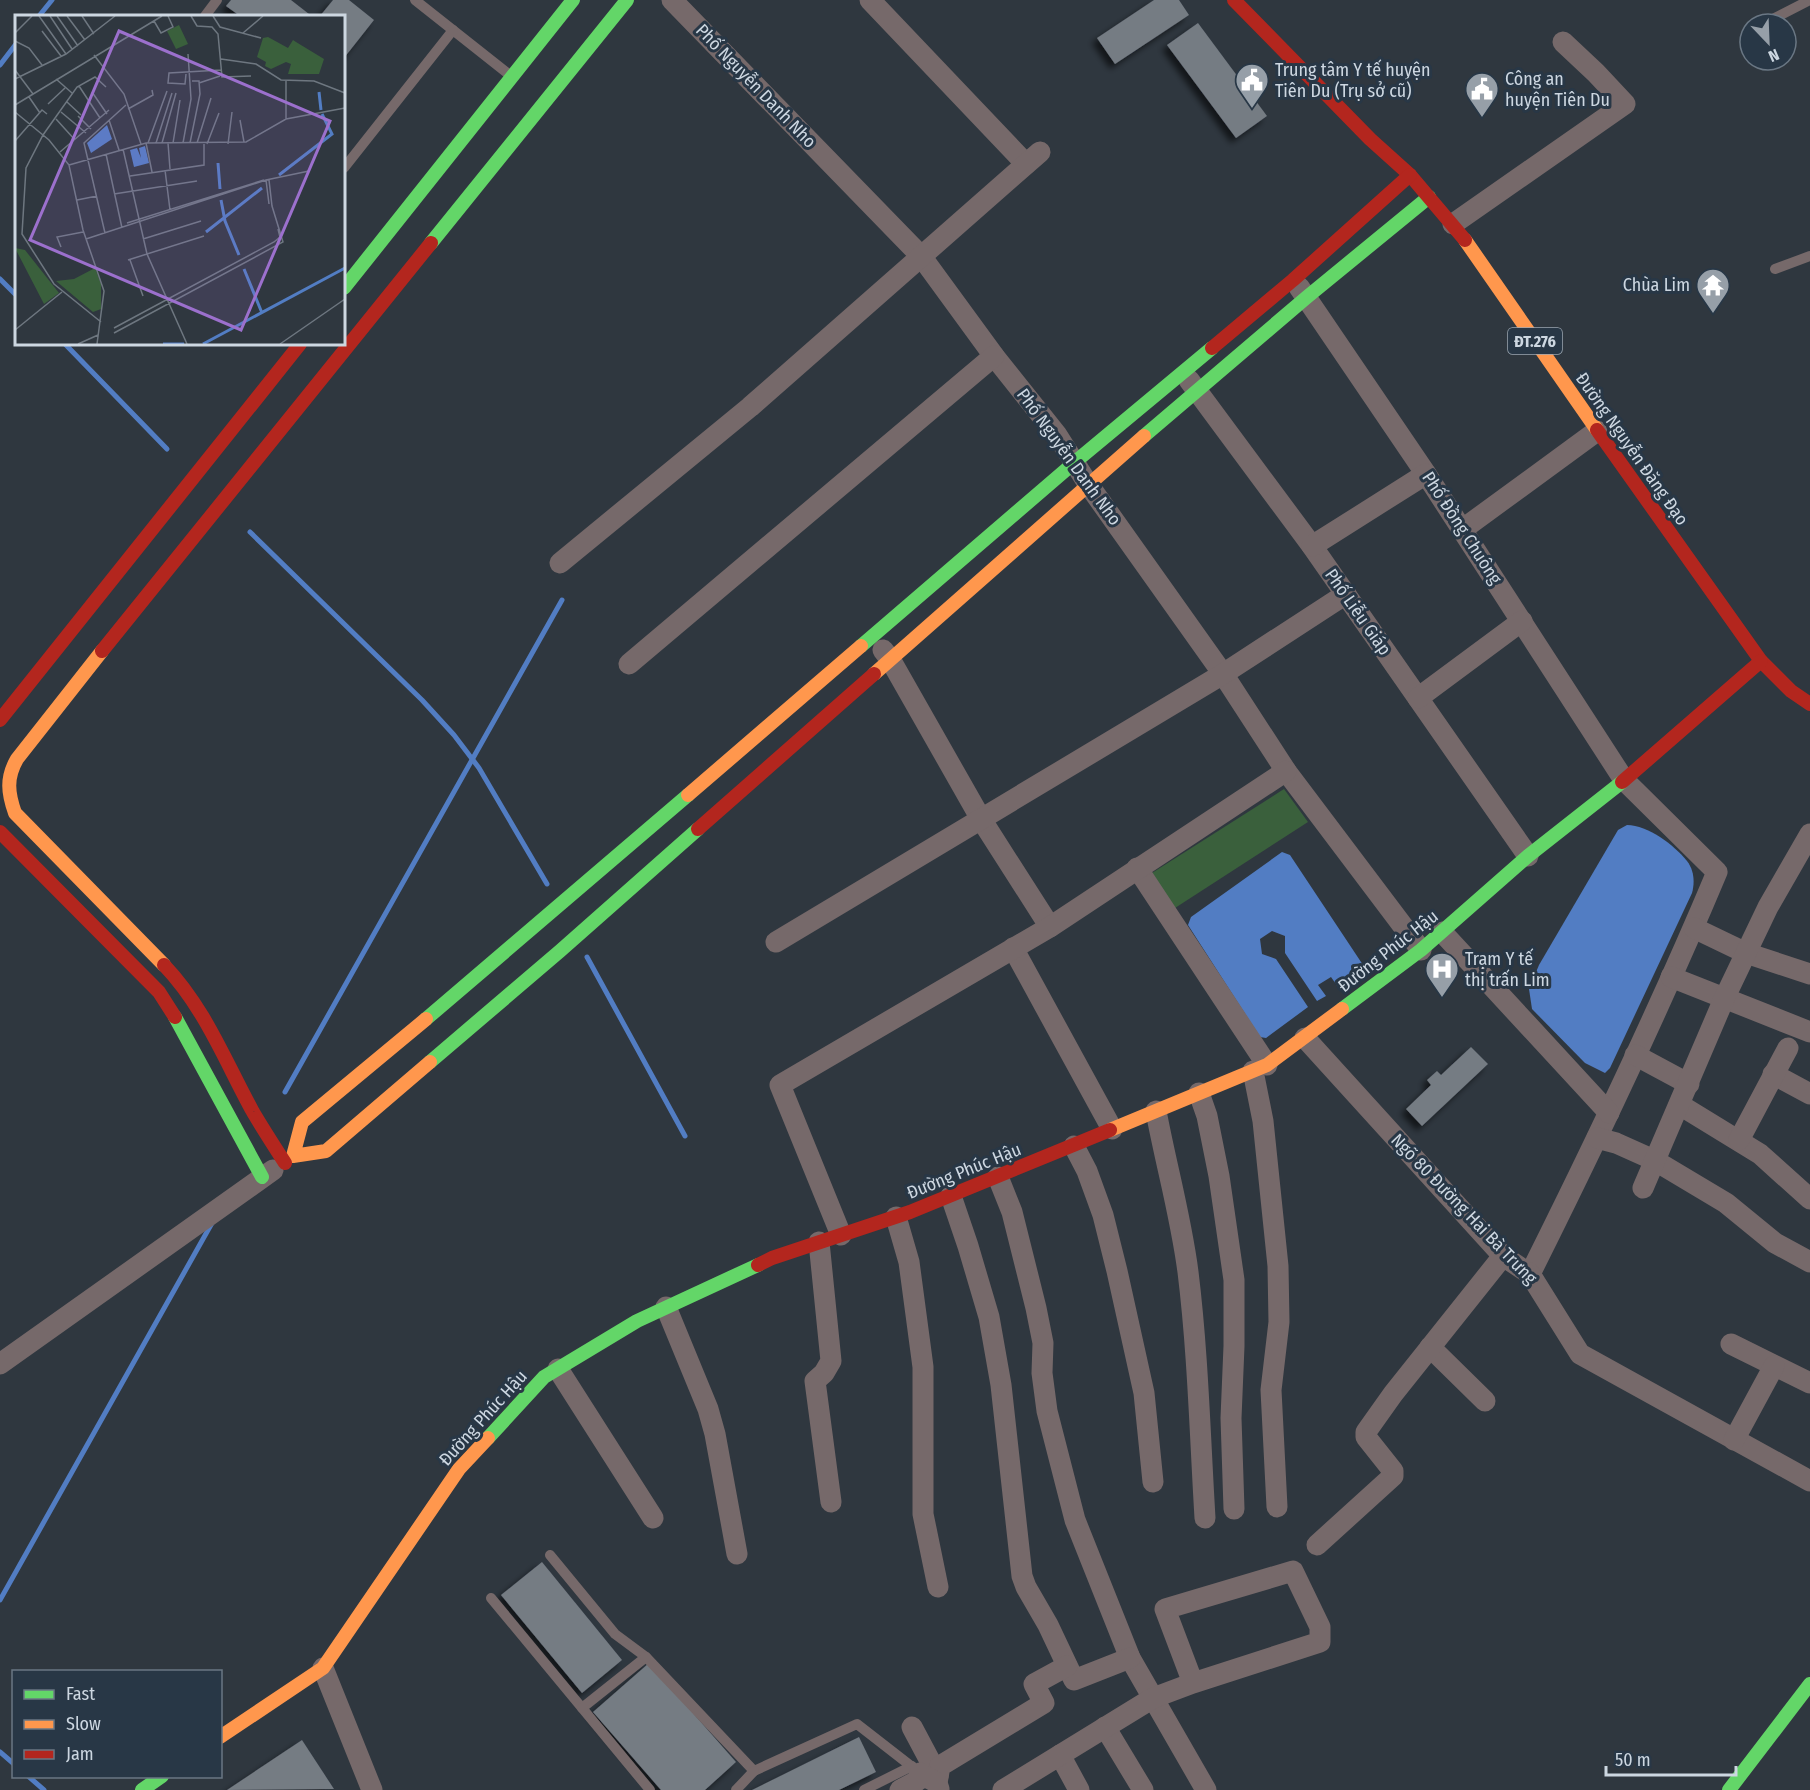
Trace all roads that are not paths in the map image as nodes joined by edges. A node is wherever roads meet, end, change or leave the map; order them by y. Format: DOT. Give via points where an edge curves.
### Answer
graph roads {
  1 [pos="218,0"];
  2 [pos="415,0"];
  3 [pos="573,0"];
  4 [pos="627,0"];
  5 [pos="672,0"];
  6 [pos="870,0"];
  7 [pos="1234,0"];
  8 [pos="1810,0"];
  9 [pos="1786,12"];
  10 [pos="206,15"];
  11 [pos="453,30"];
  12 [pos="1563,42"];
  13 [pos="512,77"];
  14 [pos="345,167"];
  15 [pos="1410,175"];
  16 [pos="1429,198"];
  17 [pos="1453,224"];
  18 [pos="921,256"];
  19 [pos="1810,256"];
  20 [pos="1775,269"];
  21 [pos="1293,280"];
  22 [pos="345,287"];
  23 [pos="1307,297"];
  24 [pos="345,344"];
  25 [pos="299,345"];
  26 [pos="344,345"];
  27 [pos="994,356"];
  28 [pos="1182,372"];
  29 [pos="1198,390"];
  30 [pos="1597,431"];
  31 [pos="1075,462"];
  32 [pos="1426,474"];
  33 [pos="1088,484"];
  34 [pos="1463,529"];
  35 [pos="1312,546"];
  36 [pos="560,562"];
  37 [pos="1346,594"];
  38 [pos="1522,621"];
  39 [pos="873,638"];
  40 [pos="890,659"];
  41 [pos="1761,661"];
  42 [pos="629,664"];
  43 [pos="1223,674"];
  44 [pos="1419,698"];
  45 [pos="1810,704"];
  46 [pos="0,720"];
  47 [pos="1286,771"];
  48 [pos="1624,780"];
  49 [pos="4,783"];
  50 [pos="708,799"];
  51 [pos="981,819"];
  52 [pos="0,832"];
  53 [pos="1810,834"];
  54 [pos="1528,855"];
  55 [pos="1803,866"];
  56 [pos="1137,868"];
  57 [pos="1050,927"];
  58 [pos="1694,928"];
  59 [pos="1442,932"];
  60 [pos="776,942"];
  61 [pos="1013,948"];
  62 [pos="1421,950"];
  63 [pos="1746,953"];
  64 [pos="1810,974"];
  65 [pos="1671,977"];
  66 [pos="1724,999"];
  67 [pos="1810,1032"];
  68 [pos="1305,1038"];
  69 [pos="1788,1048"];
  70 [pos="1635,1055"];
  71 [pos="1260,1068"];
  72 [pos="1773,1074"];
  73 [pos="1689,1084"];
  74 [pos="1199,1094"];
  75 [pos="1810,1094"];
  76 [pos="1680,1105"];
  77 [pos="1156,1111"];
  78 [pos="1609,1113"];
  79 [pos="1112,1129"];
  80 [pos="1598,1138"];
  81 [pos="1739,1140"];
  82 [pos="1074,1146"];
  83 [pos="289,1159"];
  84 [pos="1654,1160"];
  85 [pos="262,1177"];
  86 [pos="998,1177"];
  87 [pos="1643,1188"];
  88 [pos="951,1196"];
  89 [pos="1810,1198"];
  90 [pos="896,1217"];
  91 [pos="841,1235"];
  92 [pos="819,1242"];
  93 [pos="1503,1256"];
  94 [pos="1810,1262"];
  95 [pos="1530,1274"];
  96 [pos="666,1307"];
  97 [pos="1731,1344"];
  98 [pos="1430,1347"];
  99 [pos="0,1364"];
  100 [pos="1774,1365"];
  101 [pos="558,1369"];
  102 [pos="1810,1383"];
  103 [pos="1485,1401"];
  104 [pos="1734,1440"];
  105 [pos="1810,1481"];
  106 [pos="1152,1482"];
  107 [pos="831,1502"];
  108 [pos="1277,1507"];
  109 [pos="1234,1509"];
  110 [pos="653,1518"];
  111 [pos="1205,1518"];
  112 [pos="1317,1545"];
  113 [pos="550,1554"];
  114 [pos="737,1554"];
  115 [pos="938,1587"];
  116 [pos="491,1598"];
  117 [pos="646,1657"];
  118 [pos="1130,1658"];
  119 [pos="1067,1666"];
  120 [pos="323,1668"];
  121 [pos="1193,1683"];
  122 [pos="1810,1684"];
  123 [pos="1153,1698"];
  124 [pos="582,1708"];
  125 [pos="912,1727"];
  126 [pos="1106,1727"];
  127 [pos="222,1736"];
  128 [pos="1060,1755"];
  129 [pos="754,1771"];
  130 [pos="929,1777"];
  131 [pos="159,1778"];
  132 [pos="142,1790"];
  133 [pos="372,1790"];
  134 [pos="650,1790"];
  135 [pos="736,1790"];
  136 [pos="864,1790"];
  137 [pos="900,1790"];
  138 [pos="1003,1790"];
  139 [pos="1079,1790"];
  140 [pos="1143,1790"];
  141 [pos="1206,1790"];
  142 [pos="1729,1790"];
  1 -- 10 [label="lane"];
  2 -- 11 [label="lane"];
  3 -- 13 [label="street"];
  4 -- 24 [label="street"];
  5 -- 18 [label="street, Phố Nguyễn Danh Nho"];
  6 -- 18 [label="street" via="1033,158"];
  7 -- 15 [label="street, Đường Nguyễn Đăng Đạo / ĐT.276"];
  8 -- 9 [label="lane"];
  11 -- 13 [label="lane"];
  11 -- 14 [label="lane"];
  12 -- 17 [label="street" via="1625,104"];
  13 -- 22 [label="street"];
  15 -- 16 [label="street, Đường Nguyễn Đăng Đạo / ĐT.276"];
  15 -- 21 [label="street"];
  16 -- 17 [label="street, Đường Nguyễn Đăng Đạo / ĐT.276"];
  16 -- 23 [label="street"];
  17 -- 30 [label="street, Đường Nguyễn Đăng Đạo / ĐT.276"];
  18 -- 27 [label="street, Phố Nguyễn Danh Nho"];
  18 -- 36 [label="street" via="750,407"];
  19 -- 20 [label="lane"];
  21 -- 23 [label="street, Phố Đồng Chuông"];
  21 -- 28 [label="street"];
  23 -- 29 [label="street"];
  23 -- 32 [label="street, Phố Đồng Chuông"];
  25 -- 46 [label="street" via="249,414"];
  26 -- 49 [label="street" via="30,741"];
  27 -- 31 [label="street, Phố Nguyễn Danh Nho"];
  27 -- 42 [label="street"];
  28 -- 29 [label="street, Phố Liễu Giáp"];
  28 -- 31 [label="street"];
  29 -- 33 [label="street"];
  29 -- 35 [label="street, Phố Liễu Giáp"];
  30 -- 34 [label="street"];
  30 -- 41 [label="street, Đường Nguyễn Đăng Đạo / ĐT.276"];
  31 -- 33 [label="street, Phố Nguyễn Danh Nho"];
  31 -- 39 [label="street"];
  32 -- 34 [label="street, Phố Đồng Chuông"];
  32 -- 35 [label="street"];
  33 -- 40 [label="street"];
  33 -- 43 [label="street, Phố Nguyễn Danh Nho"];
  34 -- 38 [label="street, Phố Đồng Chuông"];
  35 -- 37 [label="street, Phố Liễu Giáp"];
  37 -- 43 [label="street"];
  37 -- 44 [label="street, Phố Liễu Giáp"];
  38 -- 44 [label="street"];
  38 -- 48 [label="street, Phố Đồng Chuông"];
  39 -- 40 [label="street"];
  39 -- 50 [label="street"];
  40 -- 50 [label="street"];
  40 -- 51 [label="street"];
  41 -- 45 [label="street, Đường Nguyễn Đăng Đạo / ĐT.276"];
  41 -- 48 [label="street, Đường Phúc Hậu"];
  43 -- 47 [label="street, Phố Nguyễn Danh Nho"];
  43 -- 51 [label="street"];
  44 -- 54 [label="street, Phố Liễu Giáp"];
  47 -- 56 [label="street"];
  47 -- 62 [label="street, Phố Nguyễn Danh Nho"];
  48 -- 54 [label="street, Đường Phúc Hậu"];
  48 -- 58 [label="street, Phố Đồng Chuông" via="1717,872"];
  49 -- 83 [label="street" via="15,813 187,993 211,1029 253,1112"];
  50 -- 83 [label="street" via="569,943 326,1151"];
  50 -- 83 [label="street" via="504,954 302,1122"];
  51 -- 57 [label="street"];
  51 -- 60 [label="street"];
  52 -- 85 [label="street" via="159,992"];
  53 -- 55 [label="street"];
  54 -- 59 [label="street, Đường Phúc Hậu"];
  55 -- 63 [label="street" via="1768,907"];
  56 -- 57 [label="street"];
  56 -- 71 [label="street"];
  57 -- 61 [label="street"];
  58 -- 63 [label="street"];
  58 -- 65 [label="street"];
  59 -- 62 [label="street, Đường Phúc Hậu"];
  59 -- 78 [label="street"];
  61 -- 79 [label="street"];
  61 -- 91 [label="street" via="780,1085"];
  62 -- 68 [label="street, Đường Phúc Hậu"];
  63 -- 64 [label="street"];
  63 -- 66 [label="street"];
  65 -- 66 [label="street"];
  65 -- 70 [label="street"];
  66 -- 67 [label="street"];
  66 -- 73 [label="street"];
  68 -- 71 [label="street, Đường Phúc Hậu"];
  68 -- 93 [label="street, Ngõ 80 Đường Hai Bà Trưng"];
  69 -- 72 [label="street"];
  70 -- 73 [label="street"];
  70 -- 78 [label="street"];
  71 -- 74 [label="street, Đường Phúc Hậu"];
  71 -- 108 [label="street" via="1278,1266 1278,1322 1271,1390"];
  72 -- 75 [label="street"];
  72 -- 81 [label="street"];
  73 -- 76 [label="street"];
  74 -- 77 [label="street, Đường Phúc Hậu"];
  74 -- 109 [label="street" via="1219,1176 1234,1280"];
  76 -- 81 [label="street"];
  76 -- 84 [label="street"];
  77 -- 79 [label="street, Đường Phúc Hậu"];
  77 -- 111 [label="street" via="1188,1274"];
  78 -- 80 [label="street"];
  79 -- 82 [label="street, Đường Phúc Hậu"];
  80 -- 84 [label="street"];
  80 -- 95 [label="street"];
  81 -- 89 [label="street"];
  82 -- 86 [label="street, Đường Phúc Hậu"];
  82 -- 106 [label="street" via="1103,1215 1117,1271 1144,1393"];
  83 -- 85 [label="street"];
  84 -- 87 [label="street"];
  84 -- 94 [label="street" via="1726,1203 1775,1243"];
  85 -- 99 [label="street"];
  86 -- 88 [label="street, Đường Phúc Hậu"];
  86 -- 118 [label="street" via="1012,1212 1036,1308 1043,1343 1047,1411 1075,1520"];
  88 -- 90 [label="street, Đường Phúc Hậu"];
  88 -- 119 [label="street" via="989,1317 1001,1385 1022,1576"];
  90 -- 91 [label="street, Đường Phúc Hậu"];
  90 -- 115 [label="street" via="909,1262 923,1367 923,1514"];
  91 -- 92 [label="street, Đường Phúc Hậu"];
  92 -- 96 [label="street, Đường Phúc Hậu" via="772,1258"];
  92 -- 107 [label="street" via="831,1361 815,1381"];
  93 -- 95 [label="street, Ngõ 80 Đường Hai Bà Trưng"];
  93 -- 98 [label="street"];
  95 -- 104 [label="street, Ngõ 80 Đường Hai Bà Trưng" via="1580,1354"];
  96 -- 101 [label="street, Đường Phúc Hậu"];
  96 -- 114 [label="street" via="708,1409"];
  97 -- 100 [label="street"];
  98 -- 103 [label="street"];
  98 -- 112 [label="street" via="1366,1435 1392,1458 1393,1476"];
  100 -- 102 [label="street"];
  100 -- 104 [label="street"];
  101 -- 110 [label="street"];
  101 -- 120 [label="street, Đường Phúc Hậu" via="544,1377 459,1469"];
  104 -- 105 [label="street, Ngõ 80 Đường Hai Bà Trưng"];
  113 -- 117 [label="lane" via="615,1634"];
  116 -- 124 [label="lane"];
  117 -- 124 [label="lane"];
  117 -- 129 [label="lane"];
  118 -- 119 [label="street" via="1074,1680"];
  118 -- 123 [label="street"];
  119 -- 130 [label="street" via="1034,1683 1044,1703 940,1766"];
  120 -- 127 [label="street, Đường Phúc Hậu"];
  120 -- 133 [label="street"];
  121 -- 121 [label="street" via="1165,1609 1293,1571 1320,1627 1320,1642"];
  121 -- 123 [label="street"];
  122 -- 142 [label="street"];
  123 -- 126 [label="street"];
  123 -- 141 [label="street"];
  124 -- 134 [label="lane"];
  125 -- 130 [label="street"];
  126 -- 128 [label="street"];
  126 -- 140 [label="street"];
  128 -- 138 [label="street"];
  128 -- 139 [label="street"];
  129 -- 130 [label="lane" via="857,1724"];
  129 -- 135 [label="lane"];
  130 -- 136 [label="lane"];
  130 -- 137 [label="street"];
  131 -- 132 [label="street"];
}
